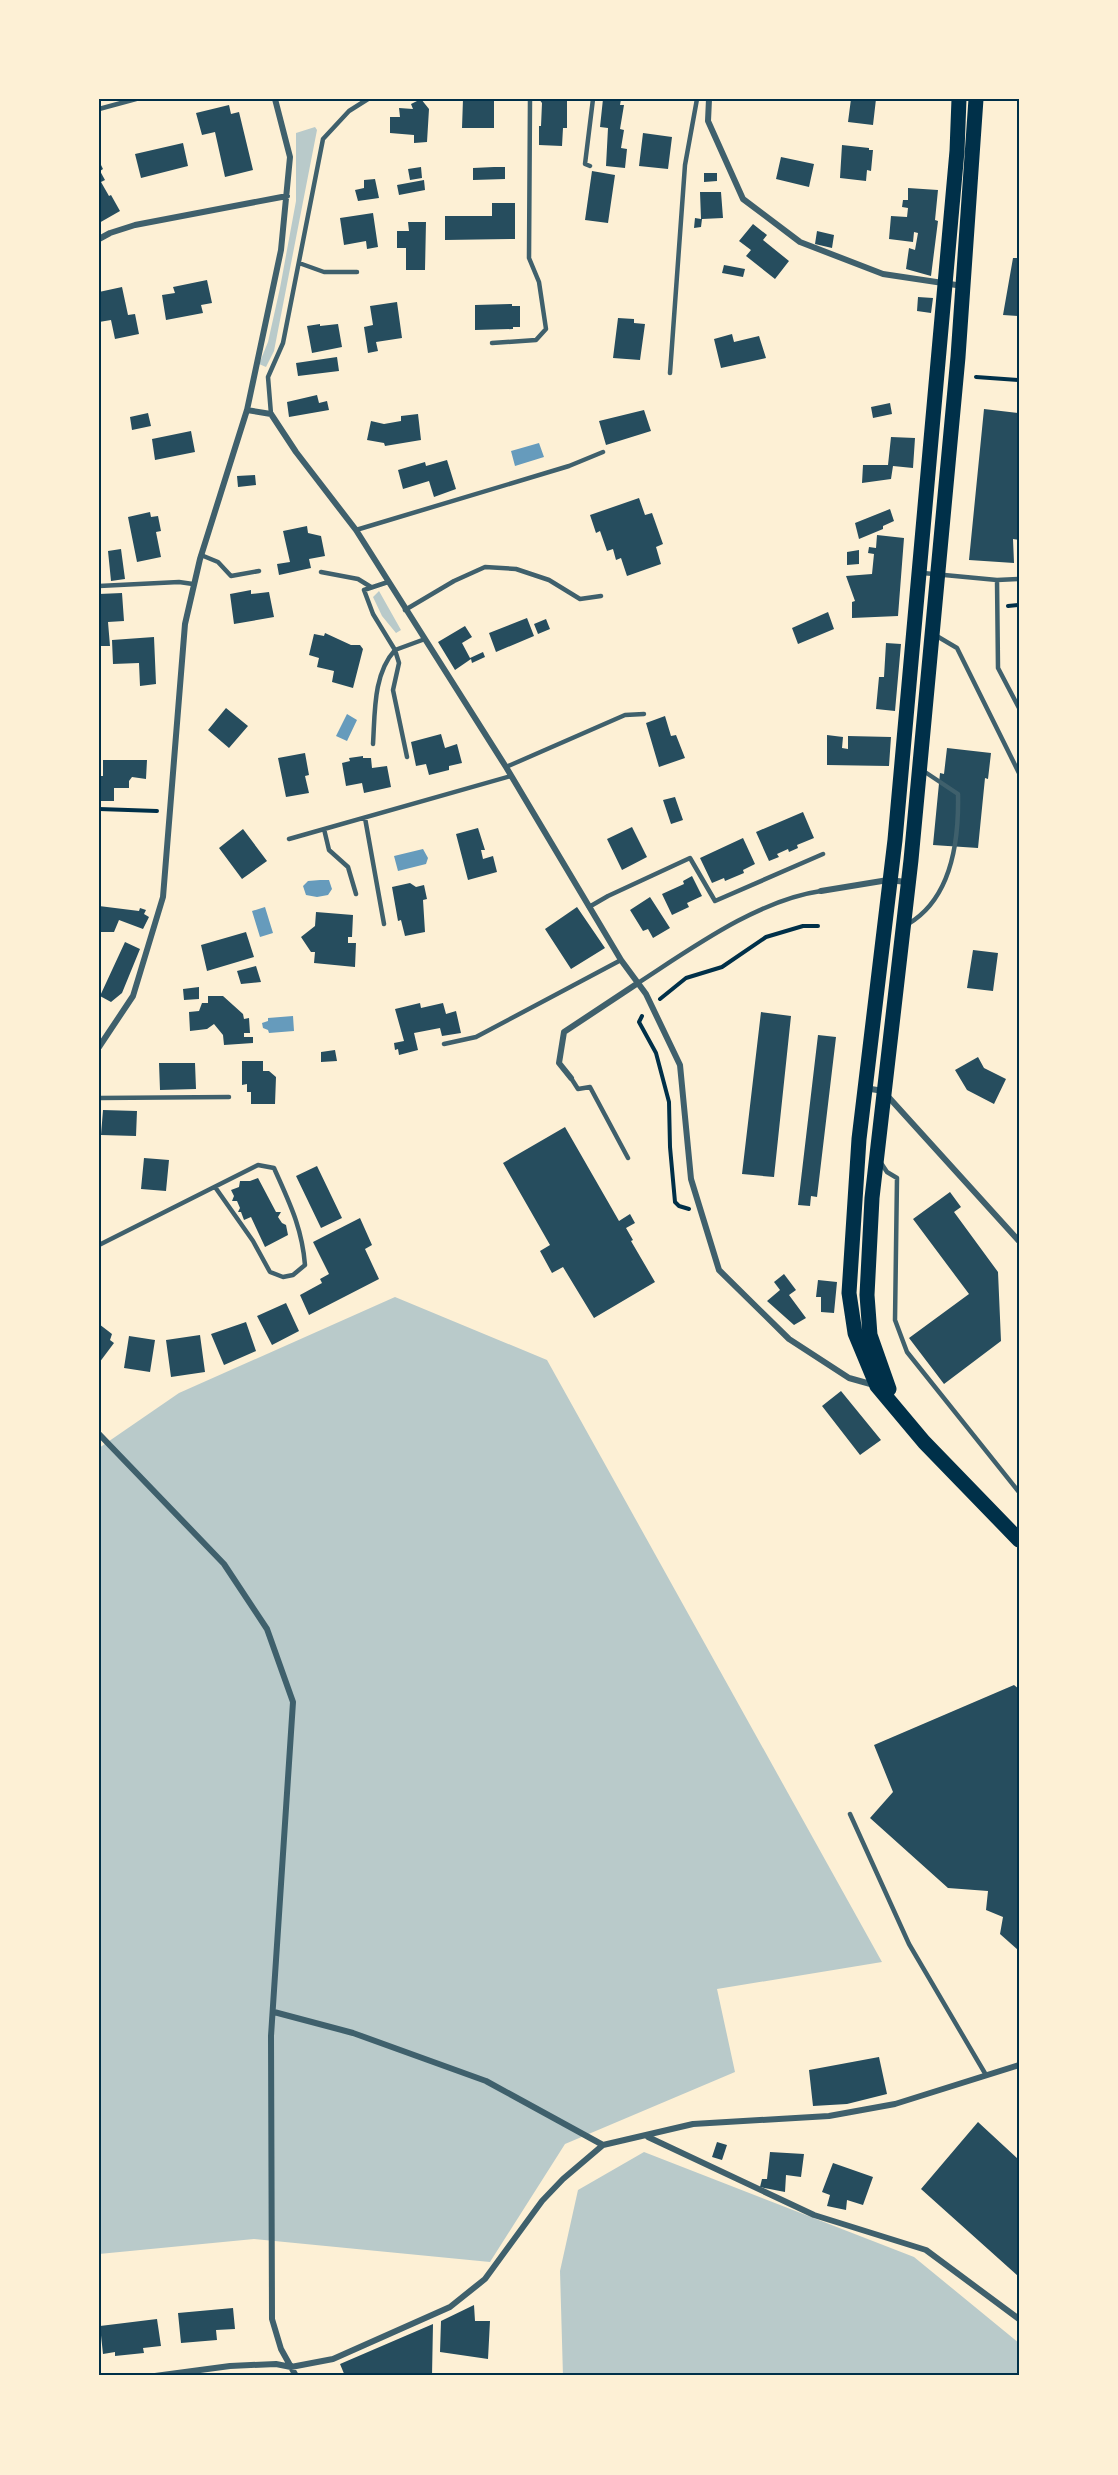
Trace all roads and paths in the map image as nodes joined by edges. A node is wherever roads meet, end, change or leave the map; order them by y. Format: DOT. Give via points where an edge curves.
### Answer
graph roads {
  1 [pos="136,99"];
  2 [pos="274,99"];
  3 [pos="368,99"];
  4 [pos="530,99"];
  5 [pos="593,99"];
  6 [pos="697,99"];
  7 [pos="709,99"];
  8 [pos="959,99"];
  9 [pos="976,99"];
  10 [pos="99,109"];
  11 [pos="590,166"];
  12 [pos="287,196"];
  13 [pos="99,240"];
  14 [pos="299,263"];
  15 [pos="357,272"];
  16 [pos="945,284"];
  17 [pos="963,286"];
  18 [pos="492,343"];
  19 [pos="670,373"];
  20 [pos="976,376"];
  21 [pos="1019,380"];
  22 [pos="248,410"];
  23 [pos="271,414"];
  24 [pos="603,452"];
  25 [pos="356,530"];
  26 [pos="201,555"];
  27 [pos="259,571"];
  28 [pos="321,572"];
  29 [pos="919,573"];
  30 [pos="937,574"];
  31 [pos="1019,579"];
  32 [pos="997,580"];
  33 [pos="388,582"];
  34 [pos="193,584"];
  35 [pos="99,586"];
  36 [pos="371,587"];
  37 [pos="601,596"];
  38 [pos="405,610"];
  39 [pos="931,632"];
  40 [pos="425,639"];
  41 [pos="395,650"];
  42 [pos="1019,708"];
  43 [pos="644,714"];
  44 [pos="373,744"];
  45 [pos="407,757"];
  46 [pos="506,768"];
  47 [pos="919,769"];
  48 [pos="1019,773"];
  49 [pos="511,776"];
  50 [pos="99,809"];
  51 [pos="170,811"];
  52 [pos="365,818"];
  53 [pos="324,829"];
  54 [pos="290,839"];
  55 [pos="823,854"];
  56 [pos="888,880"];
  57 [pos="908,882"];
  58 [pos="821,891"];
  59 [pos="356,894"];
  60 [pos="589,907"];
  61 [pos="384,924"];
  62 [pos="818,926"];
  63 [pos="903,926"];
  64 [pos="621,960"];
  65 [pos="638,982"];
  66 [pos="651,1003"];
  67 [pos="444,1044"];
  68 [pos="99,1047"];
  69 [pos="571,1078"];
  70 [pos="864,1088"];
  71 [pos="883,1091"];
  72 [pos="229,1097"];
  73 [pos="99,1098"];
  74 [pos="874,1156"];
  75 [pos="628,1158"];
  76 [pos="215,1187"];
  77 [pos="701,1212"];
  78 [pos="1019,1241"];
  79 [pos="99,1245"];
  80 [pos="877,1386"];
  81 [pos="897,1412"];
  82 [pos="99,1434"];
  83 [pos="1019,1492"];
  84 [pos="1019,1540"];
  85 [pos="850,1814"];
  86 [pos="274,2012"];
  87 [pos="1019,2065"];
  88 [pos="986,2075"];
  89 [pos="648,2136"];
  90 [pos="603,2145"];
  91 [pos="1019,2319"];
  92 [pos="291,2367"];
  93 [pos="155,2376"];
  94 [pos="296,2376"];
  1 -- 10 [label="lane"];
  2 -- 12 [label="street" via="290,157"];
  3 -- 14 [label="lane" via="349,111 323,139"];
  4 -- 18 [label="lane" via="529,258 539,282 546,329 536,340"];
  5 -- 11 [label="lane" via="585,164"];
  6 -- 19 [label="lane" via="685,165"];
  7 -- 16 [label="street" via="708,121 743,199 800,242 883,274"];
  8 -- 16 [label="main road"];
  9 -- 17 [label="main road"];
  12 -- 13 [label="street" via="135,225"];
  12 -- 22 [label="street" via="281,250"];
  14 -- 15 [label="lane" via="324,272"];
  14 -- 23 [label="lane" via="283,343 268,376"];
  16 -- 17 [label="street"];
  16 -- 29 [label="main road"];
  17 -- 30 [label="main road"];
  20 -- 21 [label="path"];
  22 -- 23 [label="street"];
  22 -- 26 [label="street"];
  23 -- 25 [label="street"];
  24 -- 25 [label="lane" via="569,466"];
  25 -- 33 [label="street"];
  26 -- 27 [label="lane" via="218,562 231,576"];
  26 -- 34 [label="street"];
  28 -- 36 [label="lane" via="358,579"];
  29 -- 30 [label="lane"];
  29 -- 56 [label="main road"];
  30 -- 32 [label="lane"];
  30 -- 39 [label="main road"];
  31 -- 32 [label="lane"];
  32 -- 42 [label="lane" via="998,668"];
  33 -- 36 [label="lane"];
  33 -- 38 [label="street"];
  34 -- 35 [label="lane"];
  34 -- 51 [label="street" via="185,624"];
  36 -- 41 [label="lane" via="364,590 373,614"];
  37 -- 38 [label="lane" via="580,599 549,580 516,569 485,567"];
  38 -- 40 [label="street"];
  39 -- 47 [label="main road"];
  39 -- 48 [label="lane" via="957,648"];
  40 -- 41 [label="lane"];
  40 -- 46 [label="street"];
  41 -- 44 [label="lane" via="387,659 376,696"];
  41 -- 45 [label="lane" via="399,663 393,690"];
  43 -- 46 [label="lane" via="625,715"];
  46 -- 49 [label="street"];
  47 -- 57 [label="main road"];
  47 -- 63 [label="lane" via="958,794 959,824 951,866 936,895 923,913"];
  49 -- 52 [label="lane"];
  49 -- 60 [label="street"];
  50 -- 51 [label="path"];
  51 -- 68 [label="street" via="163,897 133,996"];
  52 -- 53 [label="lane"];
  52 -- 61 [label="lane"];
  53 -- 54 [label="lane"];
  53 -- 59 [label="lane" via="329,850 348,867"];
  55 -- 60 [label="lane" via="715,901 690,858"];
  56 -- 57 [label="street"];
  56 -- 58 [label="street"];
  56 -- 70 [label="main road"];
  57 -- 63 [label="main road"];
  58 -- 65 [label="lane" via="796,895 711,935"];
  60 -- 64 [label="street"];
  62 -- 66 [label="path" via="803,926 766,937 722,967 686,978"];
  63 -- 71 [label="main road"];
  64 -- 65 [label="street"];
  64 -- 67 [label="lane" via="476,1037"];
  65 -- 66 [label="street"];
  65 -- 69 [label="street" via="564,1032 558,1063"];
  66 -- 77 [label="street" via="680,1065 691,1179"];
  66 -- 77 [label="path" via="639,1022 656,1053 669,1102 675,1202"];
  69 -- 75 [label="lane" via="578,1089 590,1087"];
  70 -- 71 [label="street"];
  70 -- 80 [label="main road" via="849,1293 855,1333"];
  71 -- 74 [label="main road"];
  71 -- 78 [label="street"];
  72 -- 73 [label="lane"];
  74 -- 81 [label="main road" via="867,1295 870,1335"];
  74 -- 83 [label="lane" via="897,1178 895,1320 907,1352"];
  76 -- 76 [label="lane" via="258,1165 274,1168 297,1219 305,1265 293,1275 283,1277 270,1272"];
  76 -- 79 [label="lane"];
  77 -- 80 [label="street" via="719,1270 789,1339 849,1378"];
  80 -- 81 [label="main road"];
  81 -- 84 [label="main road"];
  82 -- 86 [label="street" via="224,1564 267,1629 293,1702"];
  85 -- 88 [label="lane" via="909,1944"];
  86 -- 90 [label="street" via="352,2033 486,2081"];
  86 -- 92 [label="street" via="272,2319"];
  87 -- 88 [label="street"];
  88 -- 89 [label="street" via="895,2104 829,2116 693,2124"];
  89 -- 90 [label="street"];
  89 -- 91 [label="street" via="814,2215 926,2250"];
  90 -- 92 [label="street" via="542,2201 485,2279 450,2307 333,2359"];
  92 -- 93 [label="street" via="230,2366"];
  92 -- 94 [label="street"];
}
